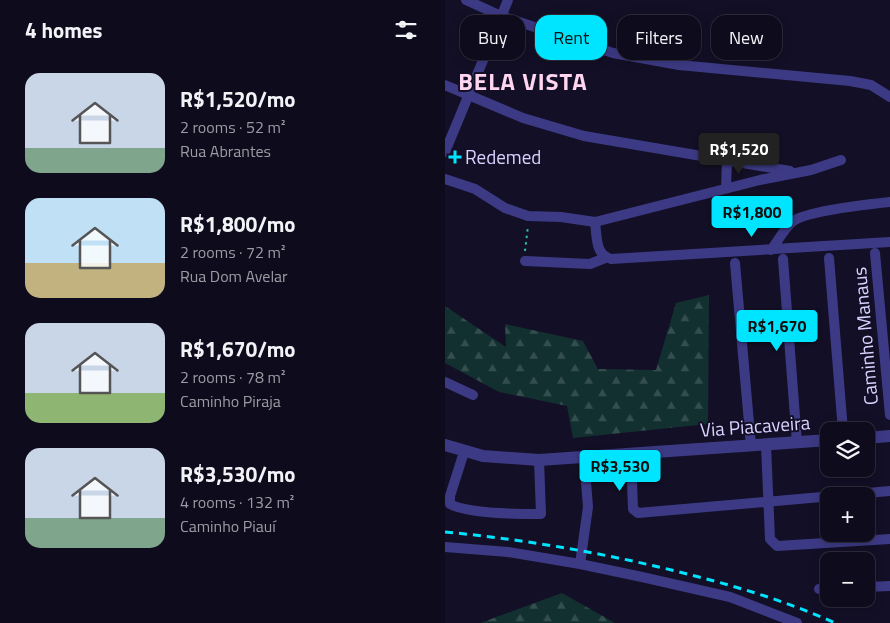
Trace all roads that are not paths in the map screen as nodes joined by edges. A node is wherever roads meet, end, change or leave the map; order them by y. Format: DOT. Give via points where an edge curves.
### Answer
graph roads {
  1 [pos="466,0"];
  2 [pos="508,0"];
  3 [pos="499,15"];
  4 [pos="501,15"];
  5 [pos="525,24"];
  6 [pos="482,60"];
  7 [pos="445,85"];
  8 [pos="467,96"];
  9 [pos="890,97"];
  10 [pos="445,152"];
  11 [pos="727,160"];
  12 [pos="841,160"];
  13 [pos="796,172"];
  14 [pos="445,179"];
  15 [pos="726,188"];
  16 [pos="890,202"];
  17 [pos="595,222"];
  18 [pos="890,242"];
  19 [pos="771,250"];
  20 [pos="875,253"];
  21 [pos="605,258"];
  22 [pos="829,258"];
  23 [pos="783,259"];
  24 [pos="525,261"];
  25 [pos="735,263"];
  26 [pos="445,382"];
  27 [pos="473,395"];
  28 [pos="890,415"];
  29 [pos="842,422"];
  30 [pos="890,436"];
  31 [pos="875,437"];
  32 [pos="820,441"];
  33 [pos="797,443"];
  34 [pos="445,445"];
  35 [pos="766,445"];
  36 [pos="751,446"];
  37 [pos="464,452"];
  38 [pos="631,453"];
  39 [pos="584,457"];
  40 [pos="539,460"];
  41 [pos="890,491"];
  42 [pos="768,501"];
  43 [pos="890,540"];
  44 [pos="445,547"];
  45 [pos="580,564"];
  46 [pos="890,586"];
  47 [pos="875,587"];
  48 [pos="797,623"];
  1 -- 3 [label="street"];
  2 -- 4 [label="street"];
  5 -- 9 [label="street" via="613,53 679,65 850,81 871,85"];
  6 -- 8 [label="street"];
  7 -- 8 [label="street"];
  8 -- 10 [label="street"];
  8 -- 11 [label="street" via="523,118 585,136"];
  11 -- 13 [label="street"];
  11 -- 15 [label="street"];
  12 -- 13 [label="street"];
  13 -- 15 [label="street"];
  14 -- 17 [label="street" via="475,189 505,208 528,216"];
  15 -- 17 [label="street"];
  16 -- 19 [label="street" via="802,216 793,222"];
  17 -- 21 [label="street" via="598,248"];
  18 -- 19 [label="street"];
  19 -- 21 [label="street" via="616,260"];
  20 -- 28 [label="street, Caminho Manaus"];
  21 -- 24 [label="street" via="590,264"];
  22 -- 29 [label="street"];
  23 -- 33 [label="street"];
  25 -- 36 [label="street"];
  26 -- 27 [label="street"];
  30 -- 31 [label="street"];
  32 -- 33 [label="street, Via Piacaveira"];
  33 -- 35 [label="street, Via Piacaveira"];
  34 -- 37 [label="street, Via Piacaveira"];
  35 -- 36 [label="street, Via Piacaveira"];
  35 -- 42 [label="street"];
  36 -- 38 [label="street, Via Piacaveira"];
  37 -- 40 [label="street, Via Piacaveira"];
  37 -- 40 [label="street" via="450,504 480,511 541,514"];
  38 -- 39 [label="street, Via Piacaveira"];
  38 -- 42 [label="street" via="633,509 638,513"];
  39 -- 40 [label="street, Via Piacaveira"];
  39 -- 45 [label="street" via="588,507"];
  41 -- 42 [label="street"];
  42 -- 43 [label="street" via="770,539 777,546"];
  44 -- 45 [label="street"];
  45 -- 48 [label="street" via="730,597"];
  46 -- 47 [label="street"];
}
